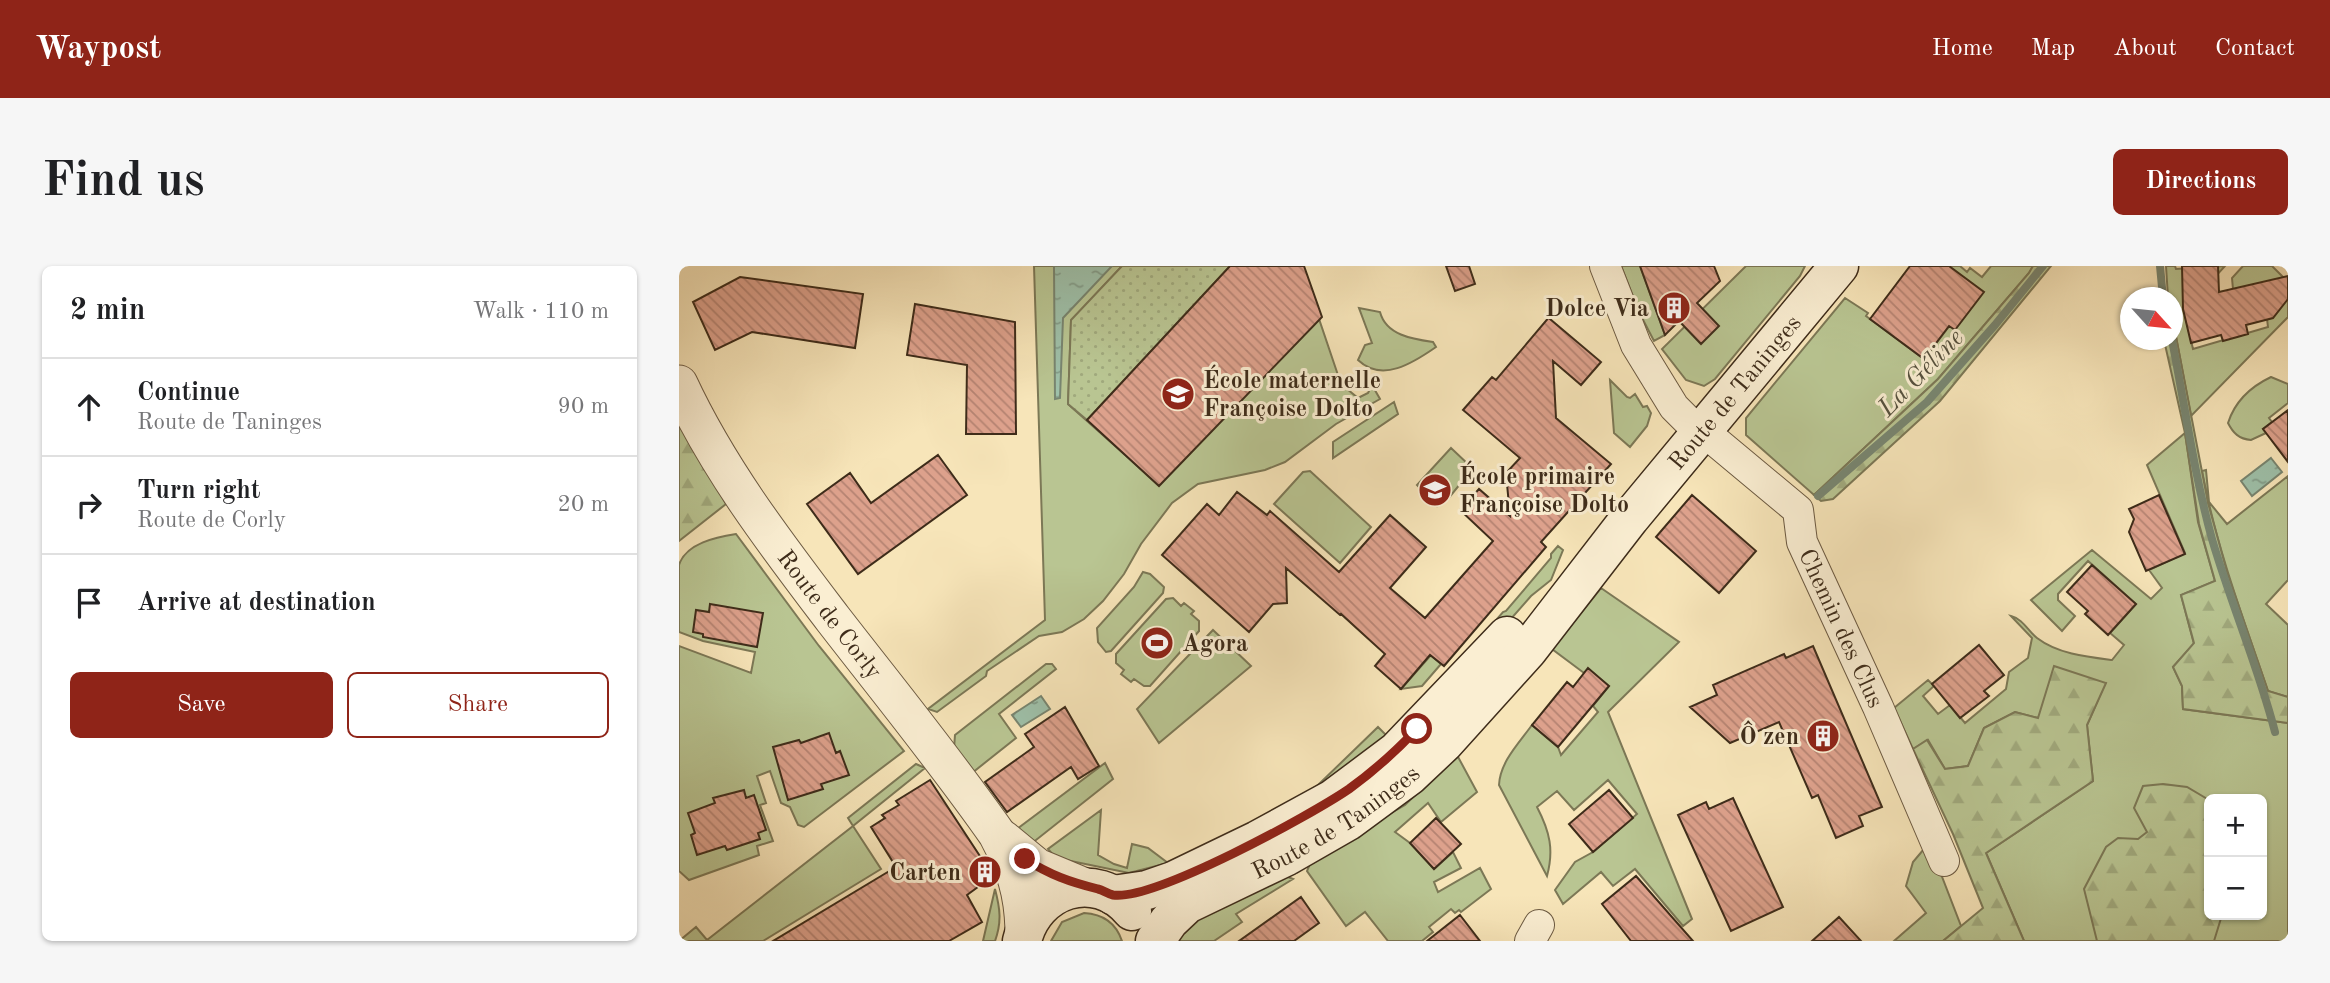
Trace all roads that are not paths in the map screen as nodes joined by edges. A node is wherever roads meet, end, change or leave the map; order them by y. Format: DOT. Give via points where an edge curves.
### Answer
graph roads {
  1 [pos="1605,266"];
  2 [pos="1839,266"];
  3 [pos="679,384"];
  4 [pos="1701,431"];
  5 [pos="1630,518"];
  6 [pos="997,834"];
  7 [pos="1944,861"];
  8 [pos="1099,891"];
  9 [pos="1023,936"];
  10 [pos="1146,941"];
  11 [pos="1155,941"];
  1 -- 4 [label="street, Chemin des Clus" via="1650,371 1679,413"];
  2 -- 4 [label="main road, Route de Taninges"];
  3 -- 6 [label="street, Route de Corly" via="718,460 752,510"];
  4 -- 5 [label="main road, Route de Taninges"];
  4 -- 7 [label="street, Chemin des Clus" via="1798,510 1802,541"];
  5 -- 8 [label="main road, Route de Taninges" via="1542,597 1397,751 1350,788 1173,881 1147,890"];
  5 -- 11 [label="main road, Route de Taninges" via="1528,650 1428,759 1367,809 1317,841 1187,904"];
  6 -- 8 [label="street, Route de Corly" via="1037,867"];
  6 -- 9 [label="street, Route de Corly" via="1014,867 1023,902"];
  8 -- 9 [label="main road, Route de Taninges" via="1063,891 1053,896 1036,910"];
  8 -- 10 [label="main road" via="1134,913"];
}
